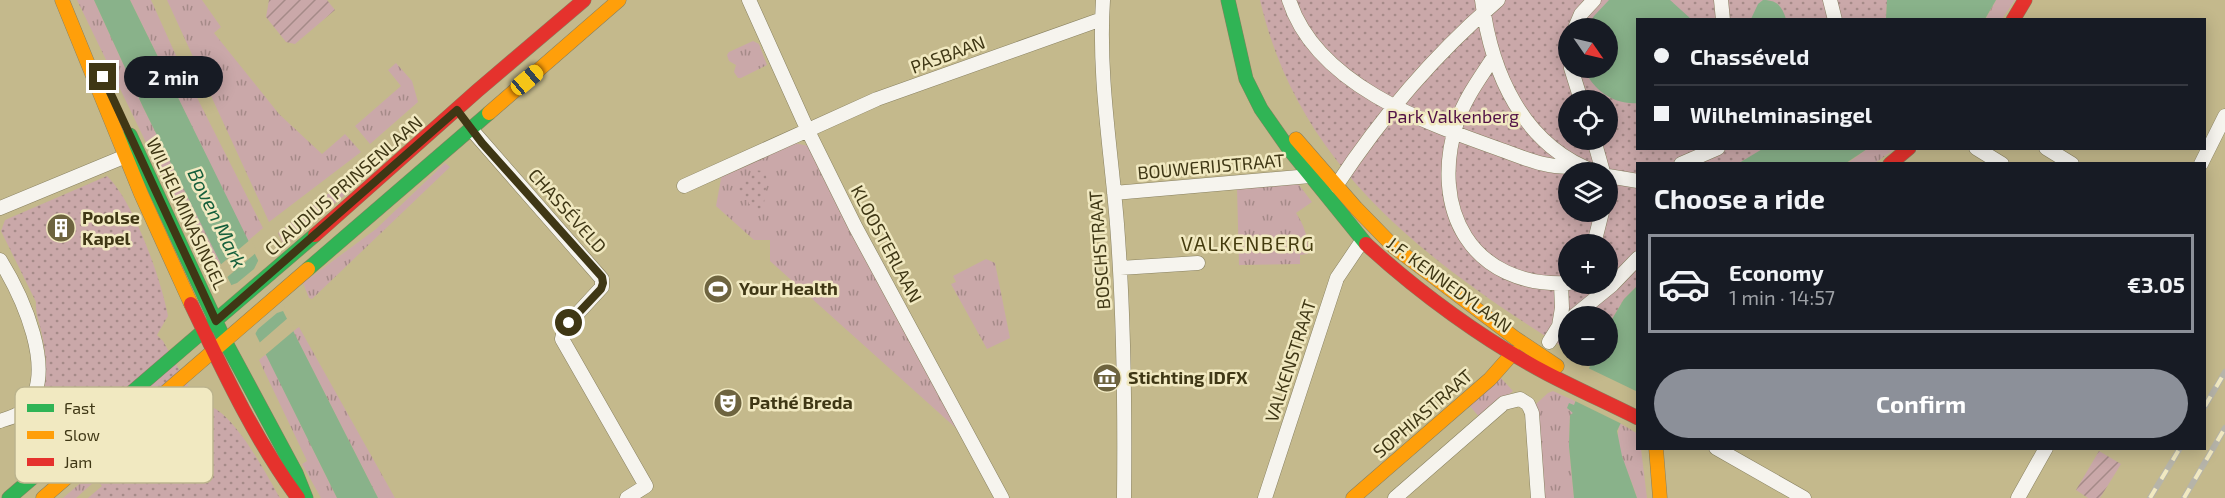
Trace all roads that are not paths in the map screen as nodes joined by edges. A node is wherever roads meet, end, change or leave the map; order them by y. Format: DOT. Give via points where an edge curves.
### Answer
graph roads {
  1 [pos="62,0"];
  2 [pos="584,0"];
  3 [pos="618,0"];
  4 [pos="750,0"];
  5 [pos="1103,0"];
  6 [pos="1228,0"];
  7 [pos="1238,0"];
  8 [pos="1289,0"];
  9 [pos="1498,0"];
  10 [pos="1594,0"];
  11 [pos="1721,0"];
  12 [pos="1729,0"];
  13 [pos="1830,0"];
  14 [pos="2025,0"];
  15 [pos="1483,6"];
  16 [pos="1723,17"];
  17 [pos="1579,18"];
  18 [pos="1834,18"];
  19 [pos="2014,18"];
  20 [pos="1102,19"];
  21 [pos="81,42"];
  22 [pos="1493,58"];
  23 [pos="1394,106"];
  24 [pos="457,110"];
  25 [pos="2225,116"];
  26 [pos="471,129"];
  27 [pos="808,131"];
  28 [pos="1454,133"];
  29 [pos="1907,150"];
  30 [pos="1979,150"];
  31 [pos="2049,150"];
  32 [pos="126,156"];
  33 [pos="1701,156"];
  34 [pos="1572,162"];
  35 [pos="1685,162"];
  36 [pos="1892,162"];
  37 [pos="1999,162"];
  38 [pos="2069,162"];
  39 [pos="2202,162"];
  40 [pos="1558,167"];
  41 [pos="1310,176"];
  42 [pos="1618,178"];
  43 [pos="1636,181"];
  44 [pos="684,186"];
  45 [pos="1336,186"];
  46 [pos="1114,193"];
  47 [pos="0,208"];
  48 [pos="1375,229"];
  49 [pos="1362,241"];
  50 [pos="0,260"];
  51 [pos="1636,260"];
  52 [pos="1198,263"];
  53 [pos="1120,268"];
  54 [pos="1618,270"];
  55 [pos="1558,282"];
  56 [pos="1586,306"];
  57 [pos="216,321"];
  58 [pos="204,331"];
  59 [pos="1558,331"];
  60 [pos="225,341"];
  61 [pos="1549,342"];
  62 [pos="214,351"];
  63 [pos="1513,354"];
  64 [pos="1576,382"];
  65 [pos="35,387"];
  66 [pos="139,387"];
  67 [pos="172,387"];
  68 [pos="1636,412"];
  69 [pos="15,415"];
  70 [pos="0,421"];
  71 [pos="1656,450"];
  72 [pos="1720,450"];
  73 [pos="2045,450"];
  74 [pos="27,483"];
  75 [pos="61,483"];
  76 [pos="9,498"];
  77 [pos="44,498"];
  78 [pos="298,498"];
  79 [pos="306,498"];
  80 [pos="627,498"];
  81 [pos="1002,498"];
  82 [pos="1124,498"];
  83 [pos="1265,498"];
  84 [pos="1353,498"];
  85 [pos="1395,498"];
  86 [pos="1538,498"];
  87 [pos="1660,498"];
  88 [pos="1804,498"];
  89 [pos="2018,498"];
  1 -- 21 [label="street, WILHELMINASINGEL"];
  2 -- 24 [label="street, CLAUDIUS PRINSENLAAN"];
  3 -- 26 [label="street"];
  4 -- 27 [label="street, KLOOSTERLAAN"];
  5 -- 20 [label="street, BOSCHSTRAAT"];
  6 -- 41 [label="street, J.F. KENNEDYLAAN" via="1253,93"];
  7 -- 45 [label="street, J.F. KENNEDYLAAN" via="1264,93 1277,116"];
  8 -- 23 [label="street" via="1298,22 1325,57"];
  9 -- 15 [label="street"];
  10 -- 17 [label="street"];
  11 -- 16 [label="street"];
  12 -- 16 [label="street"];
  13 -- 18 [label="street"];
  14 -- 19 [label="street"];
  15 -- 22 [label="street"];
  15 -- 23 [label="street"];
  20 -- 27 [label="street, PASBAAN" via="877,99"];
  20 -- 46 [label="street, BOSCHSTRAAT" via="1104,100"];
  21 -- 32 [label="street, WILHELMINASINGEL"];
  21 -- 57 [label="street, WILHELMINASINGEL" via="103,77"];
  22 -- 28 [label="street" via="1463,106"];
  22 -- 34 [label="street" via="1525,121"];
  23 -- 28 [label="street"];
  23 -- 45 [label="street"];
  24 -- 26 [label="street"];
  24 -- 57 [label="street, CLAUDIUS PRINSENLAAN"];
  25 -- 39 [label="street"];
  26 -- 60 [label="street"];
  26 -- 80 [label="street, CHASSÉVELD" via="602,277 602,287 567,325 562,339 646,486"];
  27 -- 44 [label="street, PASBAAN"];
  27 -- 81 [label="street, KLOOSTERLAAN"];
  28 -- 40 [label="street"];
  28 -- 55 [label="street" via="1449,190 1456,217 1471,244 1491,265 1515,278"];
  29 -- 36 [label="street"];
  30 -- 37 [label="street"];
  31 -- 38 [label="street"];
  32 -- 47 [label="street"];
  32 -- 58 [label="street, WILHELMINASINGEL"];
  33 -- 35 [label="street"];
  41 -- 46 [label="street, BOUWERIJSTRAAT"];
  41 -- 49 [label="street, J.F. KENNEDYLAAN"];
  42 -- 43 [label="street"];
  45 -- 48 [label="street, J.F. KENNEDYLAAN"];
  46 -- 53 [label="street, BOSCHSTRAAT"];
  48 -- 49 [label="street"];
  48 -- 64 [label="street, J.F. KENNEDYLAAN" via="1409,259"];
  49 -- 63 [label="street, J.F. KENNEDYLAAN" via="1397,273"];
  49 -- 83 [label="street, VALKENSTRAAT" via="1337,278"];
  50 -- 65 [label="street" via="29,318 36,345"];
  51 -- 54 [label="street"];
  51 -- 56 [label="street"];
  52 -- 53 [label="street"];
  53 -- 82 [label="street, BOSCHSTRAAT"];
  57 -- 58 [label="street, CLAUDIUS PRINSENLAAN"];
  57 -- 60 [label="street, WILHELMINASINGEL"];
  58 -- 62 [label="street, WILHELMINASINGEL"];
  58 -- 66 [label="street, CLAUDIUS PRINSENLAAN"];
  59 -- 61 [label="street"];
  60 -- 62 [label="street"];
  60 -- 79 [label="street, WILHELMINASINGEL"];
  62 -- 67 [label="street"];
  62 -- 78 [label="street, WILHELMINASINGEL" via="284,481"];
  63 -- 64 [label="street, J.F. KENNEDYLAAN"];
  63 -- 84 [label="street, SOPHIASTRAAT" via="1490,379"];
  64 -- 68 [label="street, J.F. KENNEDYLAAN"];
  69 -- 70 [label="street"];
  71 -- 87 [label="street"];
  72 -- 88 [label="street"];
  73 -- 89 [label="street"];
  74 -- 76 [label="street, CLAUDIUS PRINSENLAAN"];
  75 -- 77 [label="street"];
  85 -- 86 [label="street" via="1504,403 1515,399 1530,408"];
}
